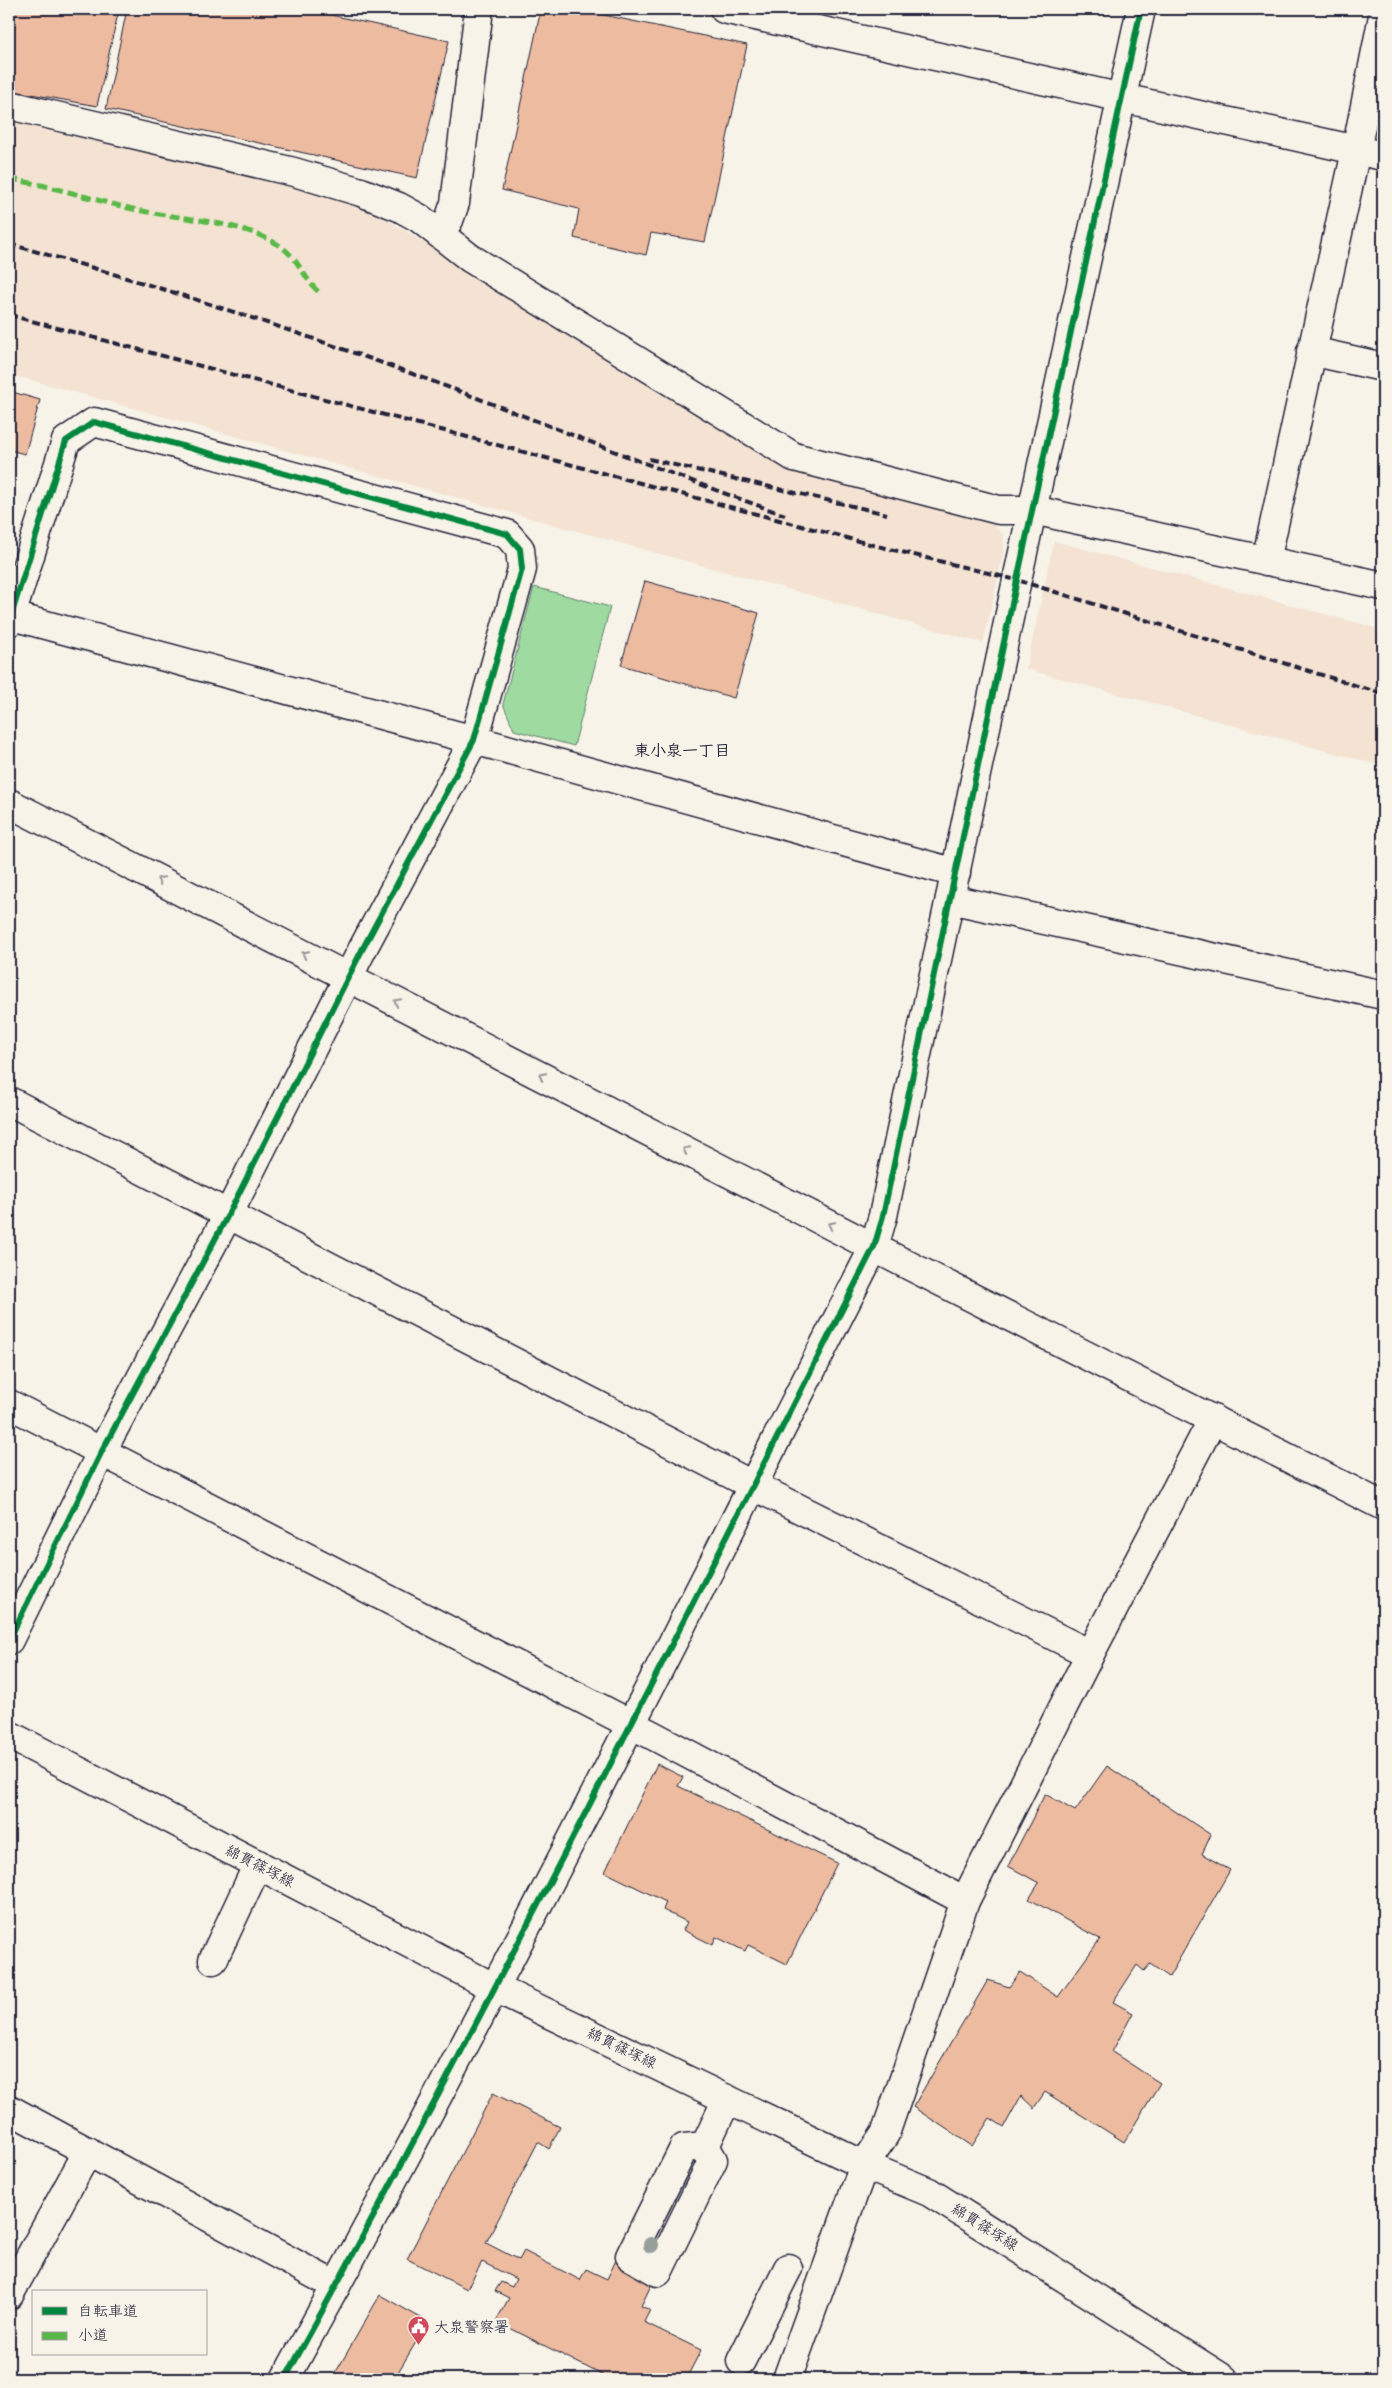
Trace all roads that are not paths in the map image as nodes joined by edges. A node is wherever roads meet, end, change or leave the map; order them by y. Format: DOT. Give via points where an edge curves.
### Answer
graph roads {
  1 [pos="479,9"];
  2 [pos="724,9"];
  3 [pos="1141,9"];
  4 [pos="1383,16"];
  5 [pos="1122,96"];
  6 [pos="9,105"];
  7 [pos="1356,151"];
  8 [pos="1383,156"];
  9 [pos="440,234"];
  10 [pos="1311,351"];
  11 [pos="1383,366"];
  12 [pos="1033,510"];
  13 [pos="1266,561"];
  14 [pos="1383,586"];
  15 [pos="10,619"];
  16 [pos="474,740"];
  17 [pos="9,803"];
  18 [pos="953,886"];
  19 [pos="348,976"];
  20 [pos="1383,995"];
  21 [pos="9,1101"];
  22 [pos="228,1215"];
  23 [pos="874,1247"];
  24 [pos="9,1404"];
  25 [pos="1213,1419"];
  26 [pos="102,1451"];
  27 [pos="752,1486"];
  28 [pos="1383,1506"];
  29 [pos="9,1640"];
  30 [pos="1090,1654"];
  31 [pos="632,1724"];
  32 [pos="9,1735"];
  33 [pos="258,1864"];
  34 [pos="965,1901"];
  35 [pos="213,1960"];
  36 [pos="493,1987"];
  37 [pos="727,2099"];
  38 [pos="9,2109"];
  39 [pos="705,2146"];
  40 [pos="88,2151"];
  41 [pos="864,2165"];
  42 [pos="788,2268"];
  43 [pos="336,2286"];
  44 [pos="9,2295"];
  45 [pos="741,2361"];
  46 [pos="285,2379"];
  47 [pos="787,2379"];
  48 [pos="1224,2379"];
  1 -- 9 [label="street" via="455,203"];
  2 -- 5 [label="street"];
  3 -- 5 [label="street"];
  4 -- 7 [label="street"];
  5 -- 7 [label="street"];
  5 -- 12 [label="street"];
  6 -- 9 [label="street" via="320,180 399,207"];
  7 -- 8 [label="street"];
  7 -- 10 [label="street"];
  9 -- 12 [label="street" via="470,258 794,457 998,510"];
  10 -- 11 [label="street"];
  10 -- 13 [label="street"];
  12 -- 13 [label="street"];
  12 -- 18 [label="street"];
  13 -- 14 [label="street"];
  15 -- 16 [label="street"];
  15 -- 16 [label="street" via="66,441 94,422 507,534 520,549 522,569"];
  16 -- 18 [label="street"];
  16 -- 19 [label="street"];
  19 -- 17 [label="street, one-way"];
  18 -- 20 [label="street"];
  18 -- 23 [label="street"];
  19 -- 22 [label="street"];
  23 -- 19 [label="street, one-way"];
  21 -- 22 [label="street"];
  22 -- 26 [label="street"];
  22 -- 27 [label="street"];
  23 -- 25 [label="street"];
  23 -- 27 [label="street"];
  24 -- 26 [label="street"];
  25 -- 28 [label="street"];
  25 -- 30 [label="street"];
  26 -- 29 [label="street"];
  26 -- 31 [label="street"];
  27 -- 30 [label="street"];
  27 -- 31 [label="street"];
  30 -- 34 [label="street"];
  31 -- 34 [label="street"];
  31 -- 36 [label="street"];
  32 -- 33 [label="street, 綿貫篠塚線"];
  33 -- 35 [label="street"];
  33 -- 36 [label="street, 綿貫篠塚線"];
  34 -- 41 [label="street" via="885,2134"];
  36 -- 37 [label="street, 綿貫篠塚線"];
  36 -- 43 [label="street"];
  37 -- 39 [label="street"];
  37 -- 41 [label="street, 綿貫篠塚線"];
  38 -- 40 [label="street"];
  40 -- 43 [label="street"];
  40 -- 44 [label="street"];
  41 -- 47 [label="street"];
  41 -- 48 [label="street, 綿貫篠塚線" via="929,2192"];
  42 -- 45 [label="street"];
  43 -- 46 [label="street"];
}
